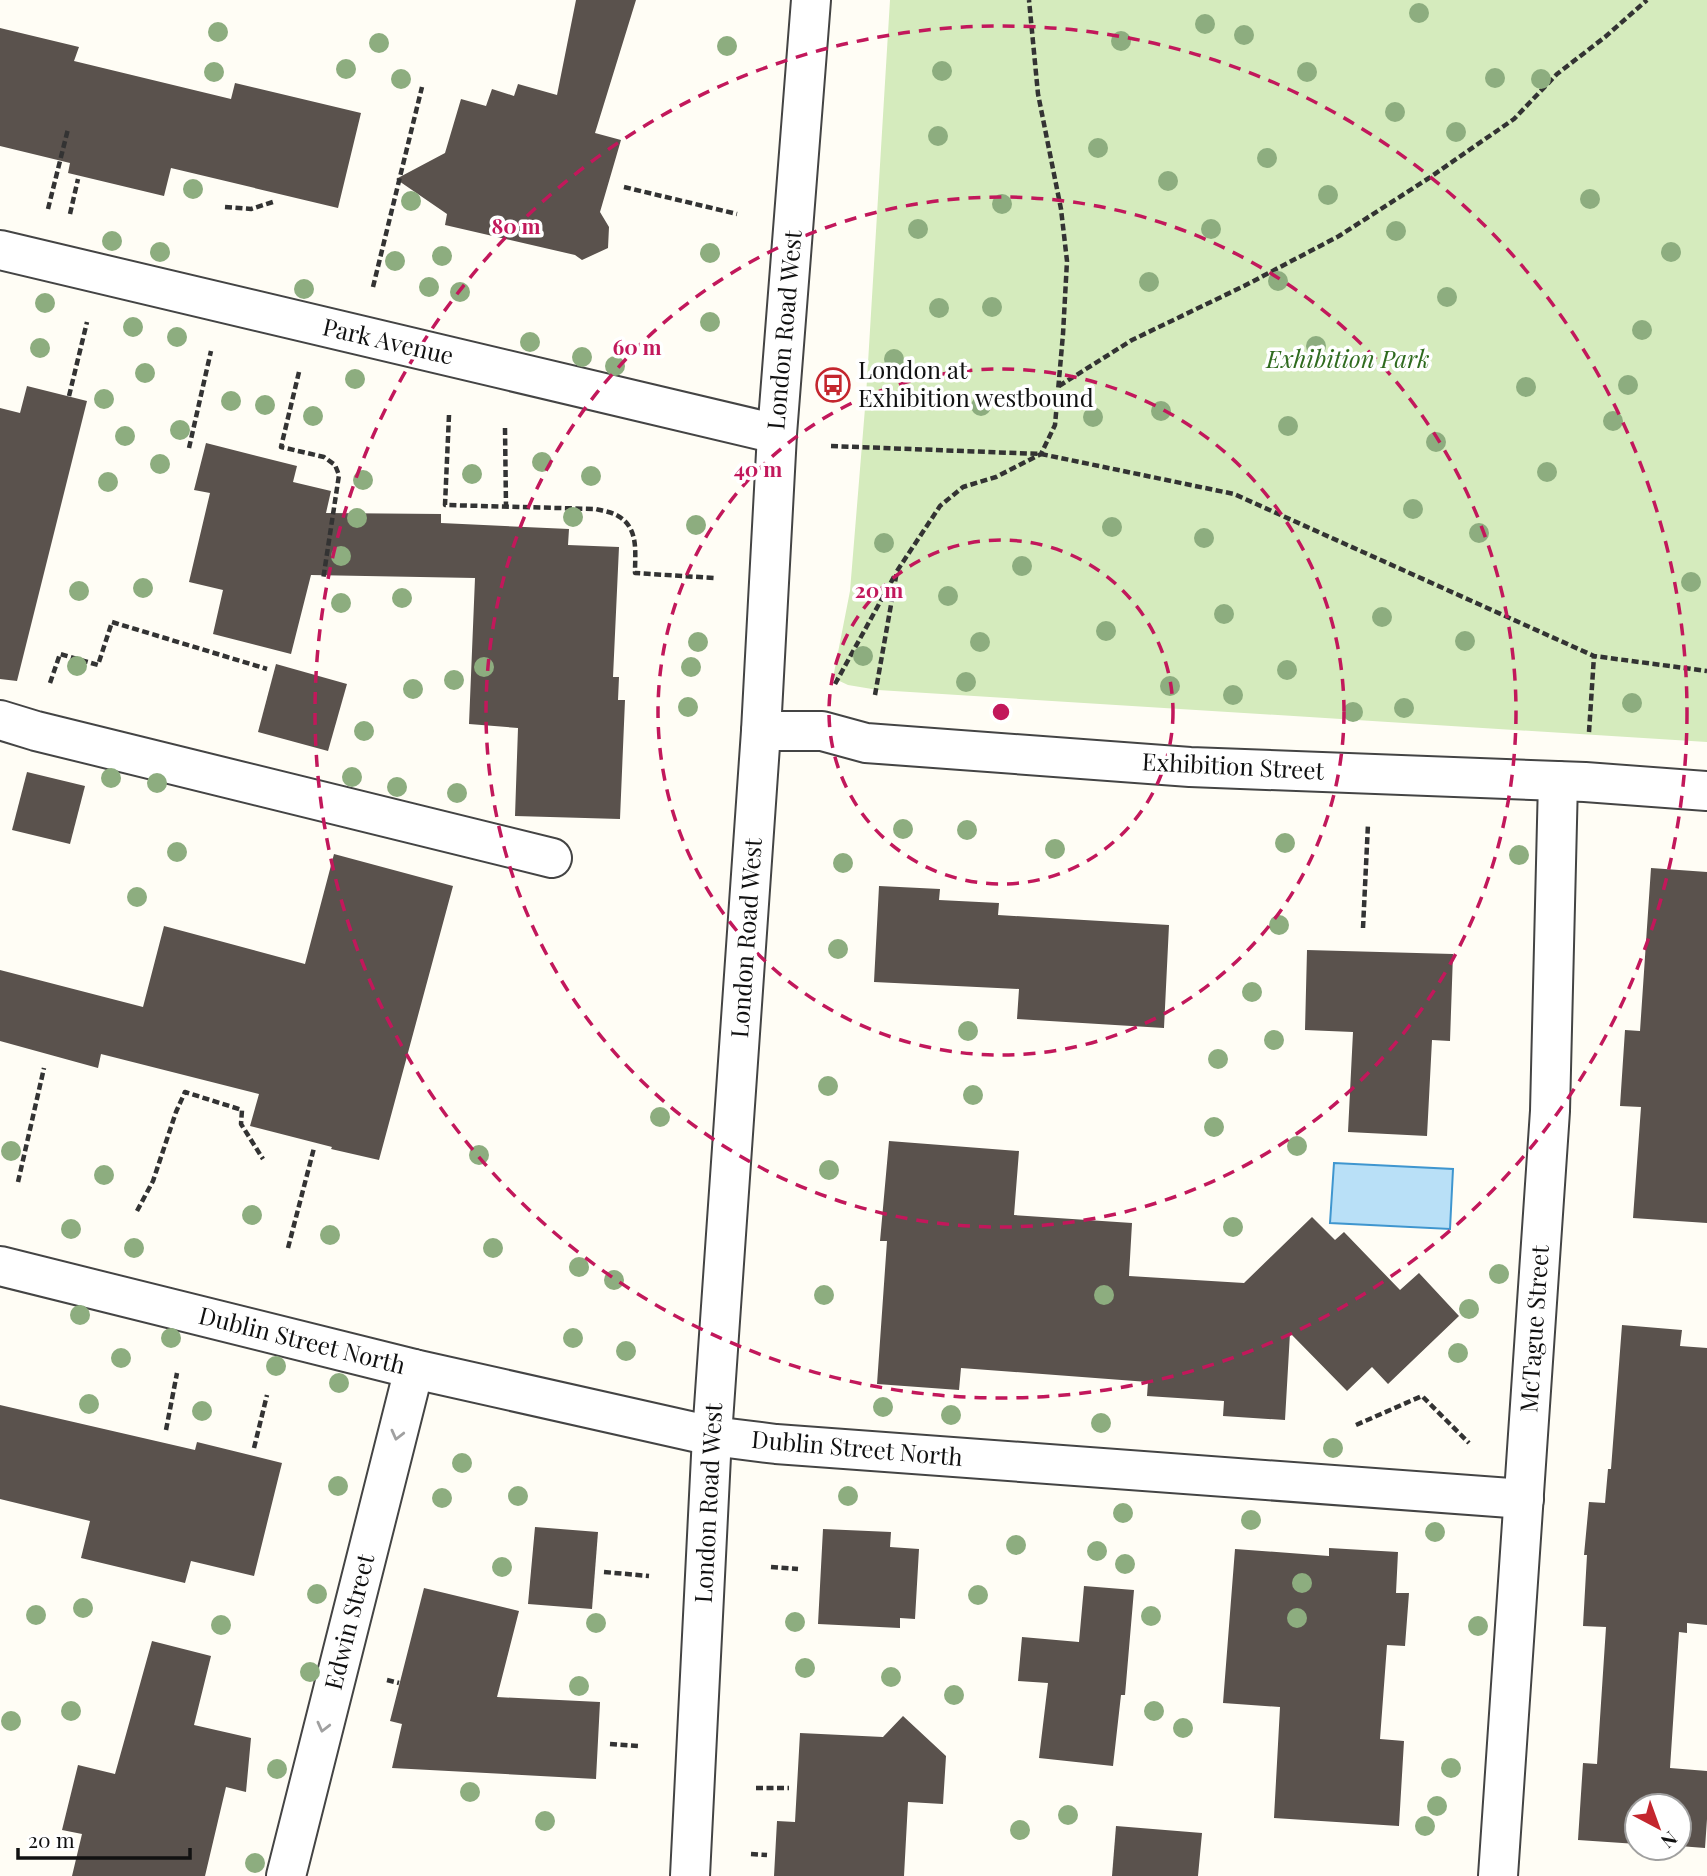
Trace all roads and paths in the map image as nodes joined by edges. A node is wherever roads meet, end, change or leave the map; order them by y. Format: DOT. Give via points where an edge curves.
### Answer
graph roads {
  1 [pos="811,0"];
  2 [pos="1029,0"];
  3 [pos="1647,0"];
  4 [pos="422,87"];
  5 [pos="68,129"];
  6 [pos="78,179"];
  7 [pos="624,187"];
  8 [pos="276,201"];
  9 [pos="225,207"];
  10 [pos="70,214"];
  11 [pos="737,214"];
  12 [pos="18,254"];
  13 [pos="98,273"];
  14 [pos="372,288"];
  15 [pos="222,303"];
  16 [pos="310,324"];
  17 [pos="833,385"];
  18 [pos="849,386"];
  19 [pos="1058,387"];
  20 [pos="69,396"];
  21 [pos="449,415"];
  22 [pos="505,428"];
  23 [pos="777,435"];
  24 [pos="831,446"];
  25 [pos="189,448"];
  26 [pos="1041,454"];
  27 [pos="506,507"];
  28 [pos="897,571"];
  29 [pos="714,578"];
  30 [pos="323,580"];
  31 [pos="1594,656"];
  32 [pos="267,669"];
  33 [pos="1707,671"];
  34 [pos="833,687"];
  35 [pos="0,720"];
  36 [pos="36,731"];
  37 [pos="761,731"];
  38 [pos="866,743"];
  39 [pos="1571,781"];
  40 [pos="1707,791"];
  41 [pos="1368,819"];
  42 [pos="552,858"];
  43 [pos="1363,928"];
  44 [pos="44,1068"];
  45 [pos="314,1148"];
  46 [pos="263,1159"];
  47 [pos="18,1182"];
  48 [pos="137,1211"];
  49 [pos="288,1248"];
  50 [pos="0,1266"];
  51 [pos="414,1369"];
  52 [pos="177,1373"];
  53 [pos="268,1395"];
  54 [pos="1356,1425"];
  55 [pos="166,1430"];
  56 [pos="712,1436"];
  57 [pos="254,1448"];
  58 [pos="1524,1499"];
  59 [pos="771,1567"];
  60 [pos="798,1569"];
  61 [pos="604,1572"];
  62 [pos="649,1576"];
  63 [pos="610,1744"];
  64 [pos="638,1746"];
  65 [pos="756,1788"];
  66 [pos="789,1788"];
  67 [pos="751,1854"];
  68 [pos="767,1855"];
  69 [pos="286,1876"];
  70 [pos="690,1876"];
  71 [pos="1498,1876"];
  1 -- 23 [label="street, London Road West"];
  2 -- 19 [label="path" via="1038,94 1067,261"];
  3 -- 19 [label="path" via="1557,74 1514,119 1429,178 1339,236 1132,340"];
  4 -- 14 [label="path"];
  5 -- 12 [label="path"];
  6 -- 10 [label="path"];
  7 -- 11 [label="path"];
  8 -- 9 [label="path" via="251,209"];
  12 -- 13 [label="street, Park Avenue"];
  13 -- 15 [label="street, Park Avenue"];
  13 -- 20 [label="path"];
  15 -- 16 [label="street, Park Avenue"];
  15 -- 25 [label="path"];
  16 -- 23 [label="street, Park Avenue"];
  16 -- 30 [label="path" via="281,447 324,457 339,475"];
  17 -- 18 [label="path"];
  19 -- 26 [label="path" via="1055,425"];
  21 -- 27 [label="path" via="445,505"];
  22 -- 27 [label="path"];
  23 -- 37 [label="street, London Road West"];
  24 -- 26 [label="path"];
  26 -- 28 [label="path" via="964,487 940,506"];
  26 -- 31 [label="path" via="1234,494"];
  27 -- 29 [label="path" via="596,509 619,516 636,542 635,573"];
  28 -- 34 [label="path"];
  28 -- 38 [label="path"];
  31 -- 33 [label="path"];
  31 -- 39 [label="path"];
  32 -- 36 [label="path" via="112,622 98,666 60,654"];
  35 -- 36 [label="street"];
  36 -- 42 [label="street"];
  37 -- 38 [label="street, Exhibition Street" via="822,731"];
  37 -- 56 [label="street, London Road West"];
  38 -- 39 [label="street, Exhibition Street" via="1191,767"];
  39 -- 40 [label="street, Exhibition Street"];
  39 -- 58 [label="street, McTague Street"];
  41 -- 43 [label="path"];
  44 -- 47 [label="path"];
  45 -- 49 [label="path"];
  46 -- 48 [label="path" via="241,1124 242,1110 186,1092"];
  50 -- 51 [label="street, Dublin Street North"];
  51 -- 56 [label="street, Dublin Street North"];
  51 -- 69 [label="street, Edwin Street, one-way"];
  52 -- 55 [label="path"];
  53 -- 57 [label="path"];
  54 -- 58 [label="path" via="1422,1396"];
  56 -- 58 [label="street, Dublin Street North"];
  56 -- 70 [label="street, London Road West"];
  58 -- 71 [label="street, McTague Street"];
  59 -- 60 [label="path"];
  61 -- 62 [label="path"];
  63 -- 64 [label="path"];
  65 -- 66 [label="path"];
  67 -- 68 [label="path"];
}
